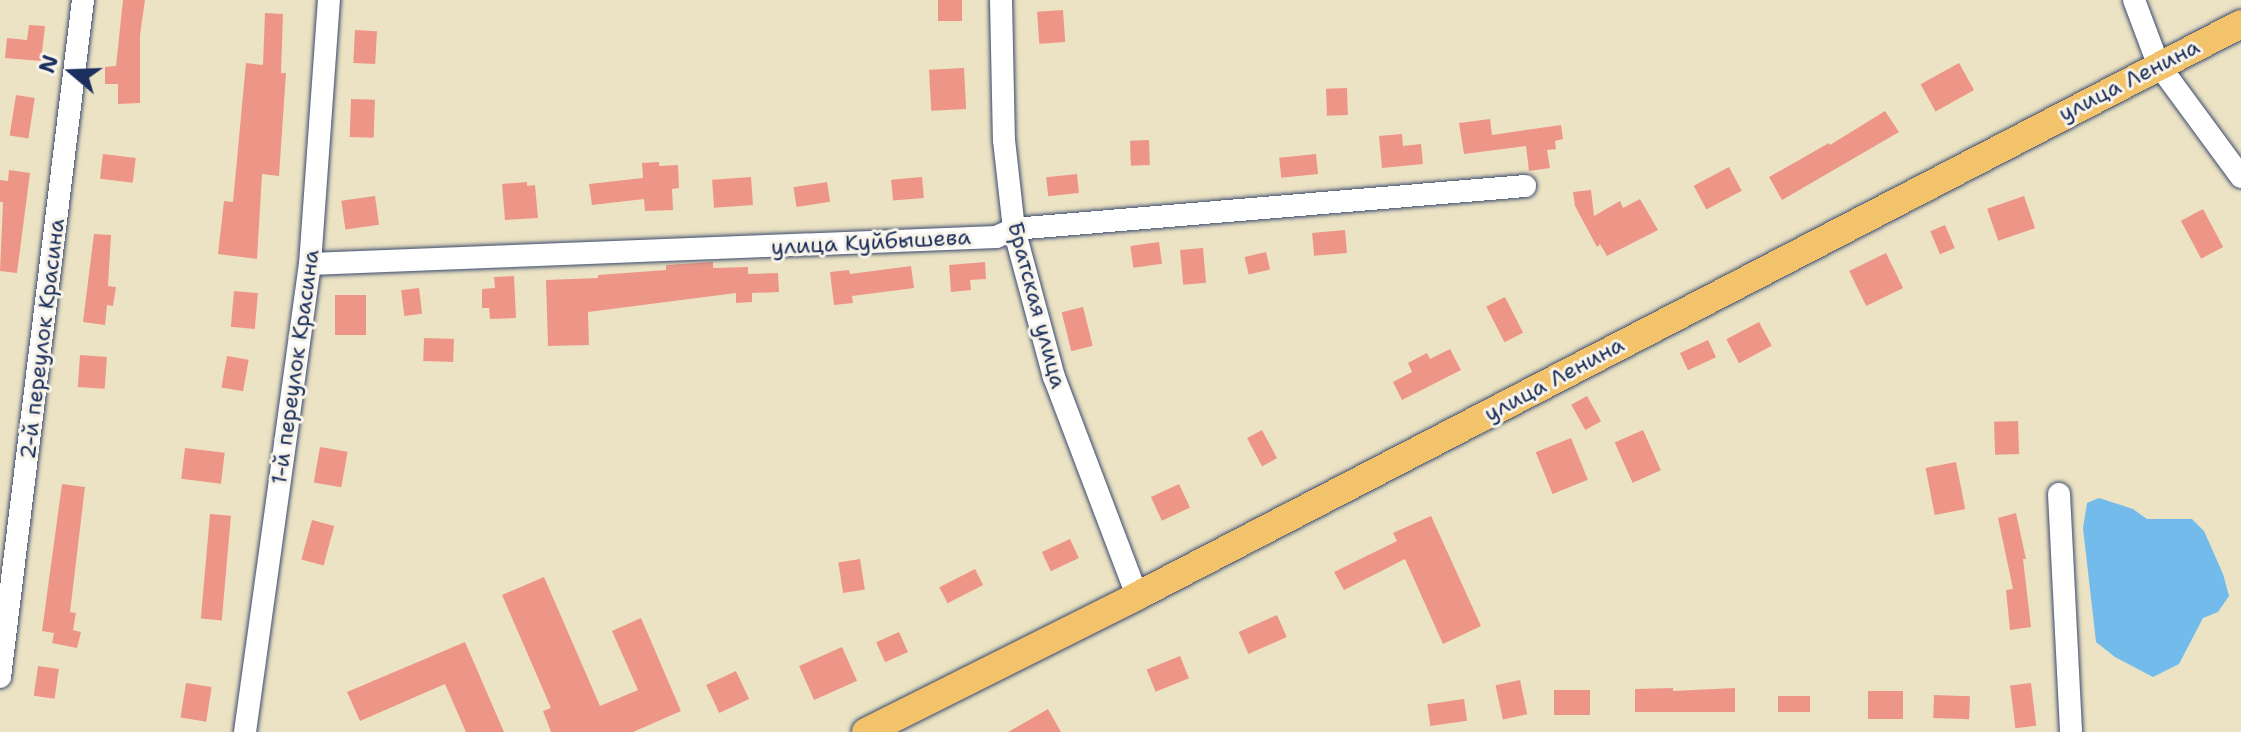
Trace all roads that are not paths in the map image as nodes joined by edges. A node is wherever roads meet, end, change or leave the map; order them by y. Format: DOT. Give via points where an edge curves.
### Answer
graph roads {
  1 [pos="83,0"];
  2 [pos="329,0"];
  3 [pos="1001,0"];
  4 [pos="2134,0"];
  5 [pos="2241,24"];
  6 [pos="2158,64"];
  7 [pos="2241,177"];
  8 [pos="1525,186"];
  9 [pos="1014,229"];
  10 [pos="310,264"];
  11 [pos="2059,494"];
  12 [pos="1137,596"];
  13 [pos="0,677"];
  14 [pos="245,732"];
  15 [pos="866,732"];
  16 [pos="2071,732"];
  1 -- 13 [label="street, 2-й переулок Красина"];
  2 -- 10 [label="street, 1-й переулок Красина"];
  3 -- 9 [label="street, Братская улица" via="1004,140"];
  4 -- 6 [label="street"];
  5 -- 6 [label="main road, улица Ленина"];
  6 -- 7 [label="street"];
  6 -- 12 [label="main road, улица Ленина"];
  8 -- 9 [label="street, улица Куйбышева"];
  9 -- 10 [label="street, улица Куйбышева" via="996,237"];
  9 -- 12 [label="street, Братская улица" via="1054,377"];
  10 -- 14 [label="street, 1-й переулок Красина"];
  11 -- 16 [label="street"];
  12 -- 15 [label="main road, улица Ленина"];
}
